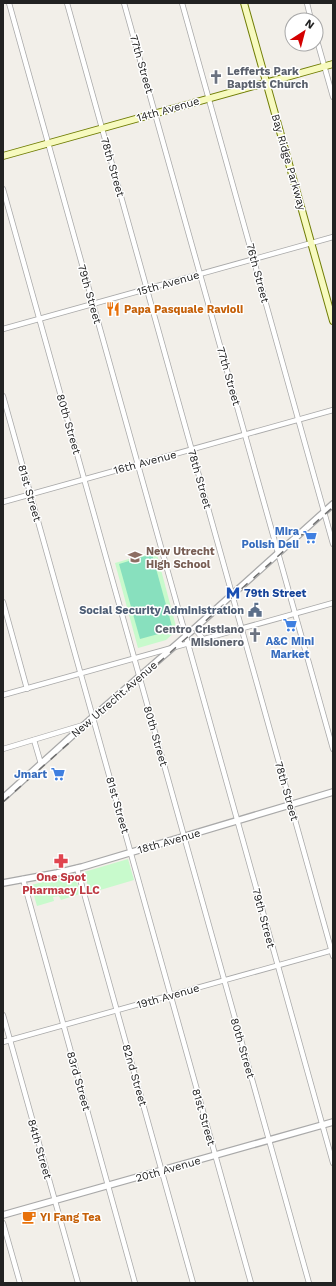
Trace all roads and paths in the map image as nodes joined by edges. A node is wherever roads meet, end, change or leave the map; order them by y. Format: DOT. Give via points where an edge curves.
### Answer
graph roads {
  1 [pos="9,3"];
  2 [pos="67,3"];
  3 [pos="124,3"];
  4 [pos="182,3"];
  5 [pos="244,3"];
  6 [pos="320,52"];
  7 [pos="333,64"];
  8 [pos="324,66"];
  9 [pos="266,82"];
  10 [pos="209,97"];
  11 [pos="333,97"];
  12 [pos="155,113"];
  13 [pos="102,128"];
  14 [pos="48,143"];
  15 [pos="3,156"];
  16 [pos="3,189"];
  17 [pos="333,237"];
  18 [pos="311,243"];
  19 [pos="254,258"];
  20 [pos="200,274"];
  21 [pos="146,289"];
  22 [pos="93,304"];
  23 [pos="39,319"];
  24 [pos="333,320"];
  25 [pos="3,329"];
  26 [pos="3,396"];
  27 [pos="333,410"];
  28 [pos="298,420"];
  29 [pos="245,435"];
  30 [pos="191,450"];
  31 [pos="138,464"];
  32 [pos="84,478"];
  33 [pos="31,494"];
  34 [pos="3,502"];
  35 [pos="333,504"];
  36 [pos="324,512"];
  37 [pos="333,544"];
  38 [pos="278,553"];
  39 [pos="232,595"];
  40 [pos="3,602"];
  41 [pos="333,603"];
  42 [pos="295,613"];
  43 [pos="194,628"];
  44 [pos="242,628"];
  45 [pos="186,636"];
  46 [pos="203,640"];
  47 [pos="188,644"];
  48 [pos="172,648"];
  49 [pos="134,658"];
  50 [pos="81,673"];
  51 [pos="140,677"];
  52 [pos="27,688"];
  53 [pos="3,695"];
  54 [pos="93,716"];
  55 [pos="83,725"];
  56 [pos="34,740"];
  57 [pos="3,749"];
  58 [pos="333,750"];
  59 [pos="42,764"];
  60 [pos="333,792"];
  61 [pos="3,798"];
  62 [pos="291,805"];
  63 [pos="238,821"];
  64 [pos="184,836"];
  65 [pos="131,852"];
  66 [pos="77,868"];
  67 [pos="23,879"];
  68 [pos="3,883"];
  69 [pos="332,950"];
  70 [pos="333,956"];
  71 [pos="278,965"];
  72 [pos="224,980"];
  73 [pos="170,995"];
  74 [pos="117,1010"];
  75 [pos="3,1015"];
  76 [pos="63,1024"];
  77 [pos="10,1040"];
  78 [pos="3,1042"];
  79 [pos="333,1122"];
  80 [pos="323,1125"];
  81 [pos="269,1140"];
  82 [pos="215,1155"];
  83 [pos="333,1163"];
  84 [pos="162,1170"];
  85 [pos="108,1185"];
  86 [pos="55,1200"];
  87 [pos="3,1215"];
  88 [pos="3,1223"];
  89 [pos="20,1283"];
  90 [pos="78,1283"];
  91 [pos="135,1283"];
  92 [pos="193,1283"];
  93 [pos="251,1283"];
  94 [pos="309,1283"];
  1 -- 14 [label="street, 79th Street"];
  2 -- 13 [label="street, 78th Street"];
  3 -- 12 [label="street, 77th Street"];
  4 -- 10 [label="street, 76th Street"];
  5 -- 9 [label="main road, Bay Ridge Parkway"];
  6 -- 8 [label="street"];
  7 -- 8 [label="main road, 14th Avenue"];
  8 -- 9 [label="main road, 14th Avenue"];
  8 -- 11 [label="street"];
  9 -- 10 [label="main road, 14th Avenue"];
  9 -- 18 [label="main road, Bay Ridge Parkway"];
  10 -- 12 [label="main road, 14th Avenue"];
  10 -- 19 [label="street, 76th Street"];
  12 -- 13 [label="main road, 14th Avenue"];
  12 -- 20 [label="street, 77th Street"];
  13 -- 14 [label="main road, 14th Avenue"];
  13 -- 21 [label="street, 78th Street"];
  14 -- 15 [label="main road, 14th Avenue"];
  14 -- 22 [label="street, 79th Street"];
  16 -- 23 [label="street, 80th Street"];
  17 -- 18 [label="street, 15th Avenue"];
  18 -- 19 [label="street, 15th Avenue"];
  18 -- 24 [label="main road, Bay Ridge Parkway"];
  19 -- 20 [label="street, 15th Avenue"];
  19 -- 28 [label="street, 76th Street"];
  20 -- 21 [label="street, 15th Avenue"];
  20 -- 29 [label="street, 77th Street"];
  21 -- 22 [label="street, 15th Avenue"];
  21 -- 30 [label="street, 78th Street"];
  22 -- 23 [label="street, 15th Avenue"];
  22 -- 31 [label="street, 79th Street"];
  23 -- 25 [label="street, 15th Avenue"];
  23 -- 32 [label="street, 80th Street"];
  26 -- 33 [label="street, 81st Street"];
  27 -- 28 [label="street, 16th Avenue"];
  28 -- 29 [label="street, 16th Avenue"];
  28 -- 36 [label="street, 76th Street"];
  29 -- 30 [label="street, 16th Avenue"];
  29 -- 38 [label="street, 77th Street"];
  30 -- 31 [label="street, 16th Avenue"];
  30 -- 39 [label="street, 78th Street"];
  31 -- 32 [label="street, 16th Avenue"];
  31 -- 45 [label="street, 79th Street"];
  32 -- 33 [label="street, 16th Avenue"];
  32 -- 49 [label="street, 80th Street"];
  33 -- 34 [label="street, 16th Avenue"];
  33 -- 50 [label="street, 81st Street"];
  35 -- 36 [label="street, New Utrecht Avenue"];
  36 -- 37 [label="street, 76th Street"];
  36 -- 38 [label="street, New Utrecht Avenue"];
  38 -- 39 [label="street, New Utrecht Avenue"];
  38 -- 42 [label="street, 77th Street"];
  39 -- 43 [label="street, New Utrecht Avenue"];
  39 -- 44 [label="street, 78th Street"];
  40 -- 52 [label="street"];
  41 -- 42 [label="street"];
  42 -- 44 [label="street"];
  42 -- 58 [label="street, 77th Street"];
  43 -- 45 [label="street, New Utrecht Avenue"];
  43 -- 46 [label="street"];
  44 -- 46 [label="street"];
  44 -- 62 [label="street, 78th Street"];
  45 -- 47 [label="street, 79th Street"];
  45 -- 48 [label="street, New Utrecht Avenue"];
  46 -- 47 [label="street"];
  47 -- 48 [label="street"];
  47 -- 63 [label="street, 79th Street"];
  48 -- 49 [label="street"];
  48 -- 51 [label="street, New Utrecht Avenue"];
  49 -- 50 [label="street"];
  49 -- 51 [label="street, 80th Street"];
  50 -- 52 [label="street"];
  50 -- 54 [label="street, 81st Street"];
  51 -- 54 [label="street, New Utrecht Avenue"];
  51 -- 64 [label="street, 80th Street"];
  52 -- 53 [label="street"];
  54 -- 55 [label="street, New Utrecht Avenue"];
  54 -- 65 [label="street, 81st Street"];
  55 -- 56 [label="street"];
  55 -- 59 [label="street, New Utrecht Avenue"];
  56 -- 57 [label="street"];
  56 -- 59 [label="street"];
  59 -- 61 [label="street, New Utrecht Avenue"];
  60 -- 62 [label="street, 18th Avenue"];
  62 -- 63 [label="street, 18th Avenue"];
  62 -- 69 [label="street, 78th Street"];
  63 -- 64 [label="street, 18th Avenue"];
  63 -- 71 [label="street, 79th Street"];
  64 -- 65 [label="street, 18th Avenue"];
  64 -- 72 [label="street, 80th Street"];
  65 -- 66 [label="street, 18th Avenue"];
  65 -- 73 [label="street, 81st Street"];
  66 -- 67 [label="street, 18th Avenue"];
  66 -- 74 [label="street, 82nd Street"];
  67 -- 68 [label="street, 18th Avenue"];
  67 -- 76 [label="street, 83rd Street"];
  69 -- 70 [label="street, 78th Street"];
  69 -- 71 [label="street, 19th Avenue"];
  71 -- 72 [label="street, 19th Avenue"];
  71 -- 80 [label="street, 79th Street"];
  72 -- 73 [label="street, 19th Avenue"];
  72 -- 81 [label="street, 80th Street"];
  73 -- 74 [label="street, 19th Avenue"];
  73 -- 82 [label="street, 81st Street"];
  74 -- 76 [label="street, 19th Avenue"];
  74 -- 84 [label="street, 82nd Street"];
  75 -- 77 [label="street, 84th Street"];
  76 -- 77 [label="street, 19th Avenue"];
  76 -- 85 [label="street, 83rd Street"];
  77 -- 78 [label="street, 19th Avenue"];
  77 -- 86 [label="street, 84th Street"];
  79 -- 80 [label="street, 20th Avenue"];
  80 -- 81 [label="street, 20th Avenue"];
  80 -- 83 [label="street, 79th Street"];
  81 -- 82 [label="street, 20th Avenue"];
  81 -- 94 [label="street, 80th Street"];
  82 -- 84 [label="street, 20th Avenue"];
  82 -- 93 [label="street, 81st Street"];
  84 -- 85 [label="street, 20th Avenue"];
  84 -- 92 [label="street, 82nd Street"];
  85 -- 86 [label="street, 20th Avenue"];
  85 -- 91 [label="street, 83rd Street"];
  86 -- 87 [label="street, 20th Avenue"];
  86 -- 90 [label="street, 84th Street"];
  88 -- 89 [label="street"];
}
